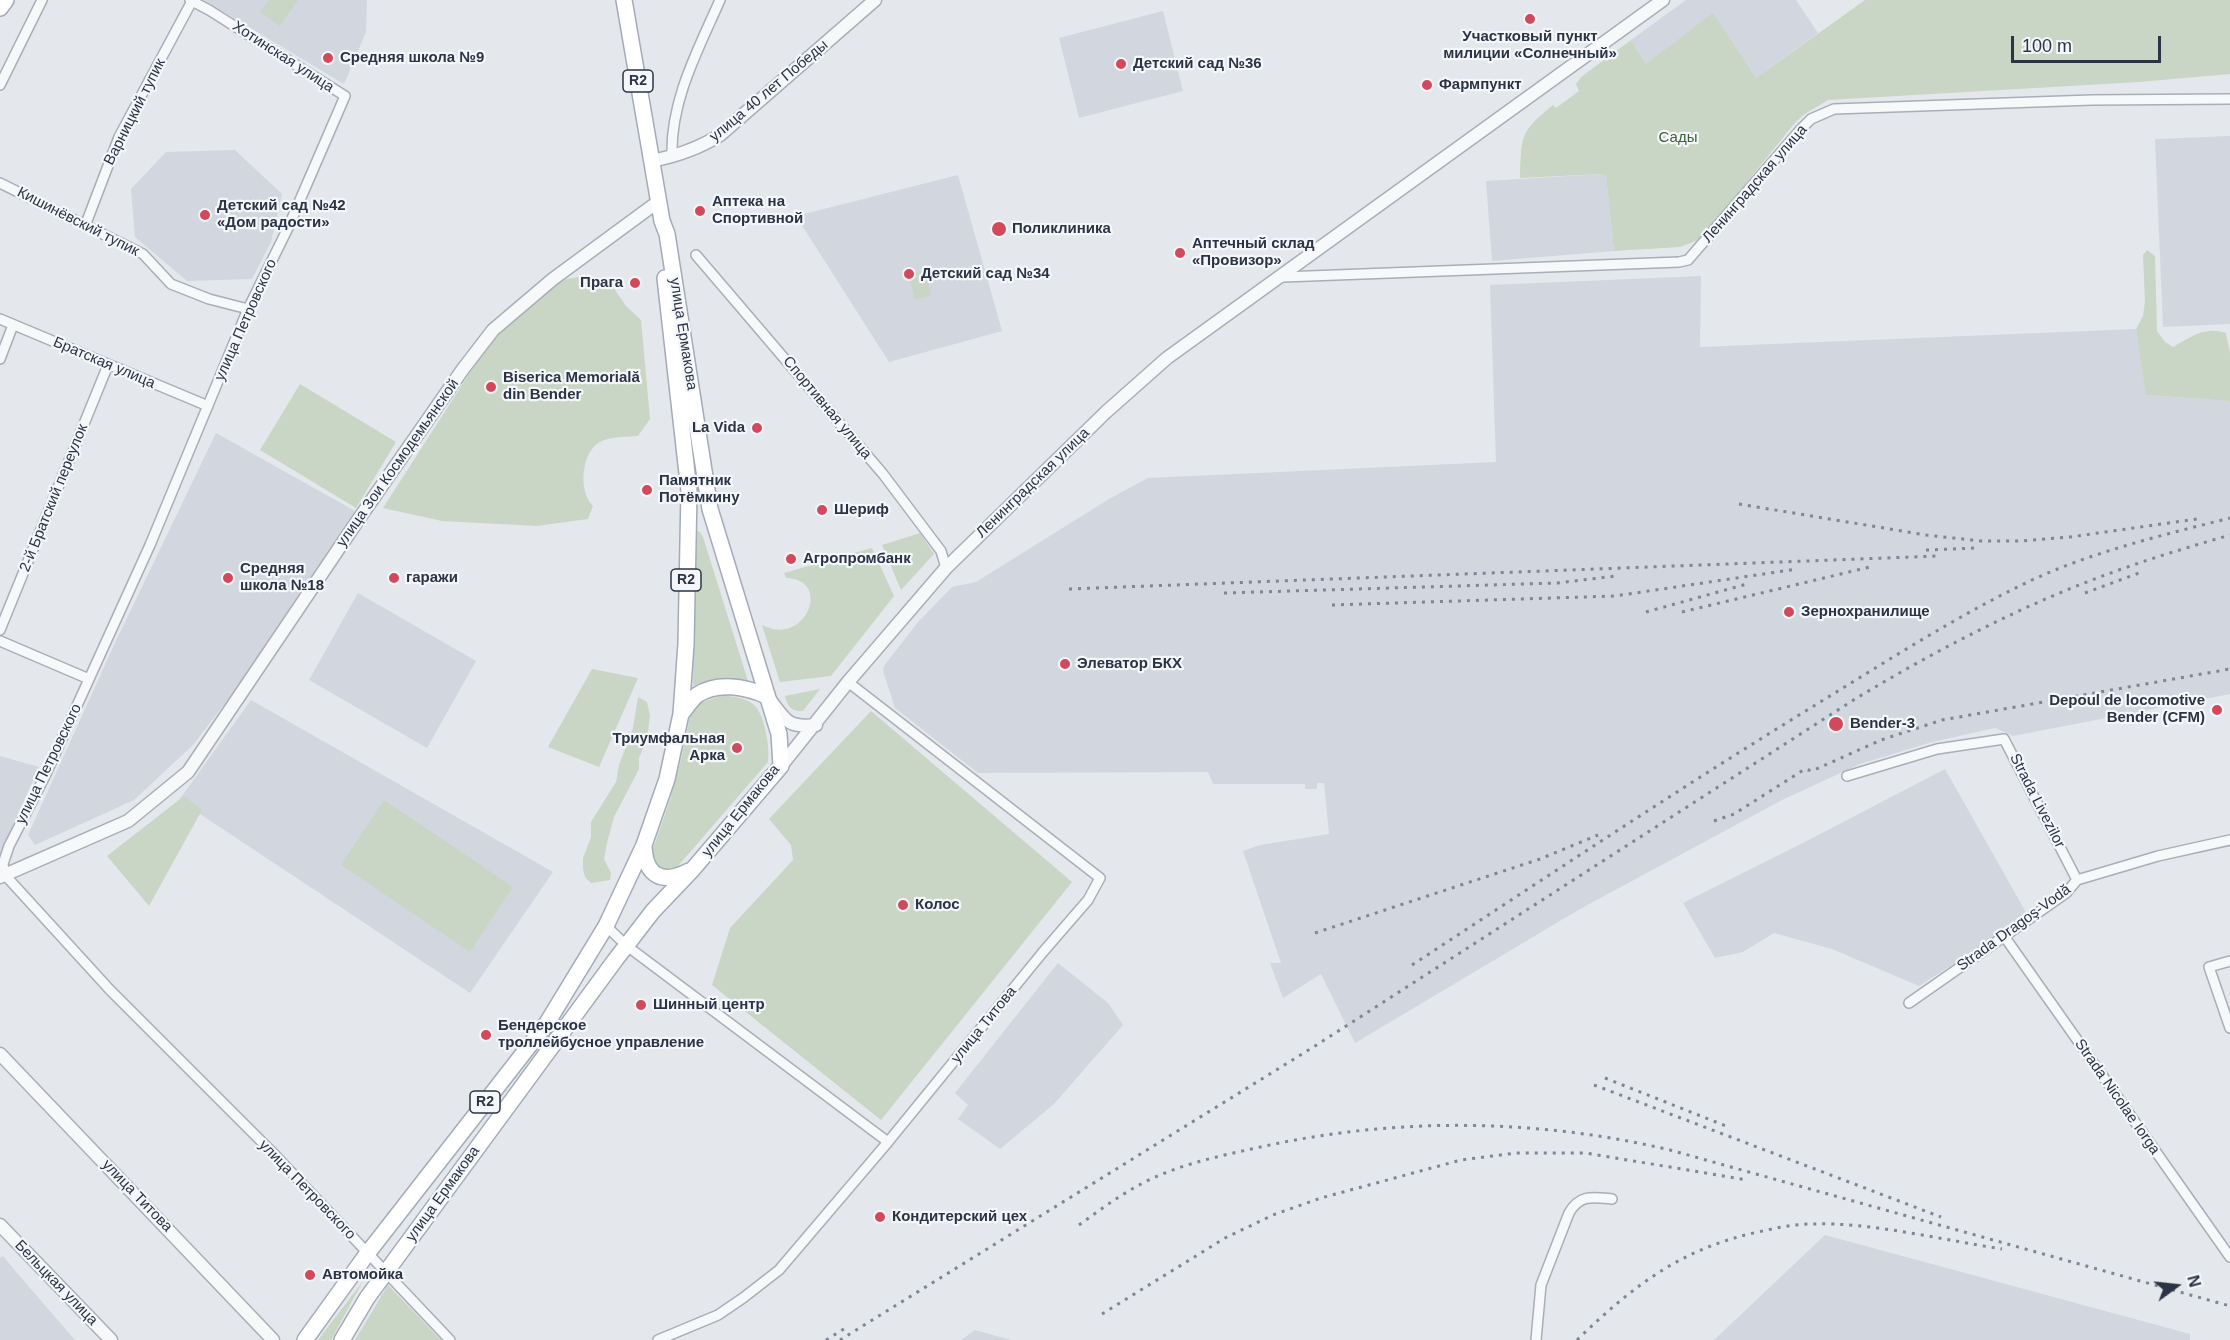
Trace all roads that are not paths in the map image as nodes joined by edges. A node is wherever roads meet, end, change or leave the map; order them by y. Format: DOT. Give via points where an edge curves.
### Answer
graph roads {
  1 [pos="6,0"];
  2 [pos="42,0"];
  3 [pos="624,0"];
  4 [pos="720,0"];
  5 [pos="875,0"];
  6 [pos="1663,0"];
  7 [pos="191,1"];
  8 [pos="0,8"];
  9 [pos="0,85"];
  10 [pos="345,96"];
  11 [pos="2230,99"];
  12 [pos="672,157"];
  13 [pos="651,161"];
  14 [pos="0,183"];
  15 [pos="659,201"];
  16 [pos="662,221"];
  17 [pos="85,226"];
  18 [pos="696,255"];
  19 [pos="1283,277"];
  20 [pos="248,309"];
  21 [pos="0,319"];
  22 [pos="13,325"];
  23 [pos="0,359"];
  24 [pos="108,365"];
  25 [pos="208,406"];
  26 [pos="946,568"];
  27 [pos="0,630"];
  28 [pos="0,641"];
  29 [pos="89,679"];
  30 [pos="848,682"];
  31 [pos="767,696"];
  32 [pos="681,714"];
  33 [pos="816,724"];
  34 [pos="781,766"];
  35 [pos="1846,776"];
  36 [pos="2230,840"];
  37 [pos="644,845"];
  38 [pos="693,868"];
  39 [pos="2,876"];
  40 [pos="2077,880"];
  41 [pos="606,926"];
  42 [pos="2004,936"];
  43 [pos="627,946"];
  44 [pos="2230,961"];
  45 [pos="1909,1003"];
  46 [pos="2230,1028"];
  47 [pos="0,1054"];
  48 [pos="888,1142"];
  49 [pos="1612,1199"];
  50 [pos="0,1225"];
  51 [pos="367,1254"];
  52 [pos="2230,1257"];
  53 [pos="386,1273"];
  54 [pos="111,1340"];
  55 [pos="273,1340"];
  56 [pos="305,1340"];
  57 [pos="342,1340"];
  58 [pos="450,1340"];
  59 [pos="658,1340"];
  60 [pos="1536,1340"];
  1 -- 8 [label="main road"];
  2 -- 9 [label="street"];
  3 -- 13 [label="main road, улица Ермакова / R2"];
  4 -- 12 [label="street" via="679,100"];
  5 -- 12 [label="street, улица 40 лет Победы" via="720,135 704,146"];
  6 -- 19 [label="street, Ленинградская улица"];
  7 -- 10 [label="street, Хотинская улица"];
  7 -- 17 [label="street, Варницкий тупик" via="119,137"];
  10 -- 20 [label="street, улица Петровского"];
  11 -- 19 [label="street, Ленинградская улица" via="1834,109 1801,129 1688,260"];
  12 -- 13 [label="street, улица 40 лет Победы"];
  13 -- 15 [label="main road, улица Ермакова / R2"];
  14 -- 17 [label="street, Кишинёвский тупик"];
  15 -- 16 [label="main road, улица Ермакова"];
  15 -- 39 [label="street, улица Зои Космодемьянской" via="553,279 493,330 358,520 188,772 128,821"];
  16 -- 31 [label="main road, улица Ермакова" via="710,509"];
  16 -- 32 [label="main road, улица Ермакова / R2" via="671,345 689,492"];
  17 -- 20 [label="street, Кишинёвский тупик" via="143,254 171,285"];
  18 -- 26 [label="street, Спортивная улица" via="883,474 941,550"];
  19 -- 26 [label="street, Ленинградская улица" via="1167,358"];
  20 -- 25 [label="street, улица Петровского"];
  21 -- 22 [label="street, Братская улица"];
  22 -- 23 [label="street"];
  22 -- 24 [label="street, Братская улица"];
  24 -- 25 [label="street, Братская улица"];
  24 -- 27 [label="street, 2-й Братский переулок"];
  25 -- 29 [label="street, улица Петровского"];
  26 -- 30 [label="street, Ленинградская улица"];
  28 -- 29 [label="street"];
  29 -- 39 [label="street, улица Петровского" via="9,846"];
  30 -- 33 [label="street, Ленинградская улица"];
  30 -- 48 [label="street, улица Титова" via="1100,878 1088,900"];
  31 -- 32 [label="main road" via="735,686 717,688 697,695"];
  31 -- 33 [label="street" via="785,721 799,727"];
  31 -- 34 [label="main road, улица Ермакова" via="779,734"];
  32 -- 37 [label="main road, улица Ермакова / R2" via="667,779"];
  33 -- 34 [label="street, Ленинградская улица"];
  34 -- 38 [label="main road, улица Ермакова / R2"];
  35 -- 40 [label="street, Strada Livezilor" via="1937,749 2004,739"];
  36 -- 40 [label="street, Strada Dragoş-Vodă"];
  37 -- 38 [label="main road" via="650,871 659,876 675,878"];
  37 -- 41 [label="main road, улица Ермакова / R2"];
  38 -- 43 [label="main road, улица Ермакова / R2"];
  39 -- 51 [label="street, улица Петровского"];
  40 -- 42 [label="street, Strada Dragoş-Vodă" via="2066,893"];
  41 -- 43 [label="street"];
  41 -- 51 [label="main road, улица Ермакова / R2" via="547,1023"];
  42 -- 45 [label="street, Strada Dragoş-Vodă"];
  42 -- 52 [label="street, Strada Nicolae Iorga"];
  43 -- 48 [label="street"];
  43 -- 53 [label="main road, улица Ермакова / R2"];
  44 -- 46 [label="street" via="2210,967"];
  47 -- 55 [label="street, улица Титова"];
  48 -- 59 [label="street" via="779,1270 718,1315"];
  49 -- 60 [label="street" via="1582,1199 1569,1213 1541,1285"];
  50 -- 54 [label="street, Бельцкая улица"];
  51 -- 53 [label="street, улица Петровского"];
  51 -- 56 [label="main road, R2"];
  53 -- 57 [label="main road, R2"];
  53 -- 58 [label="street, улица Петровского"];
}
